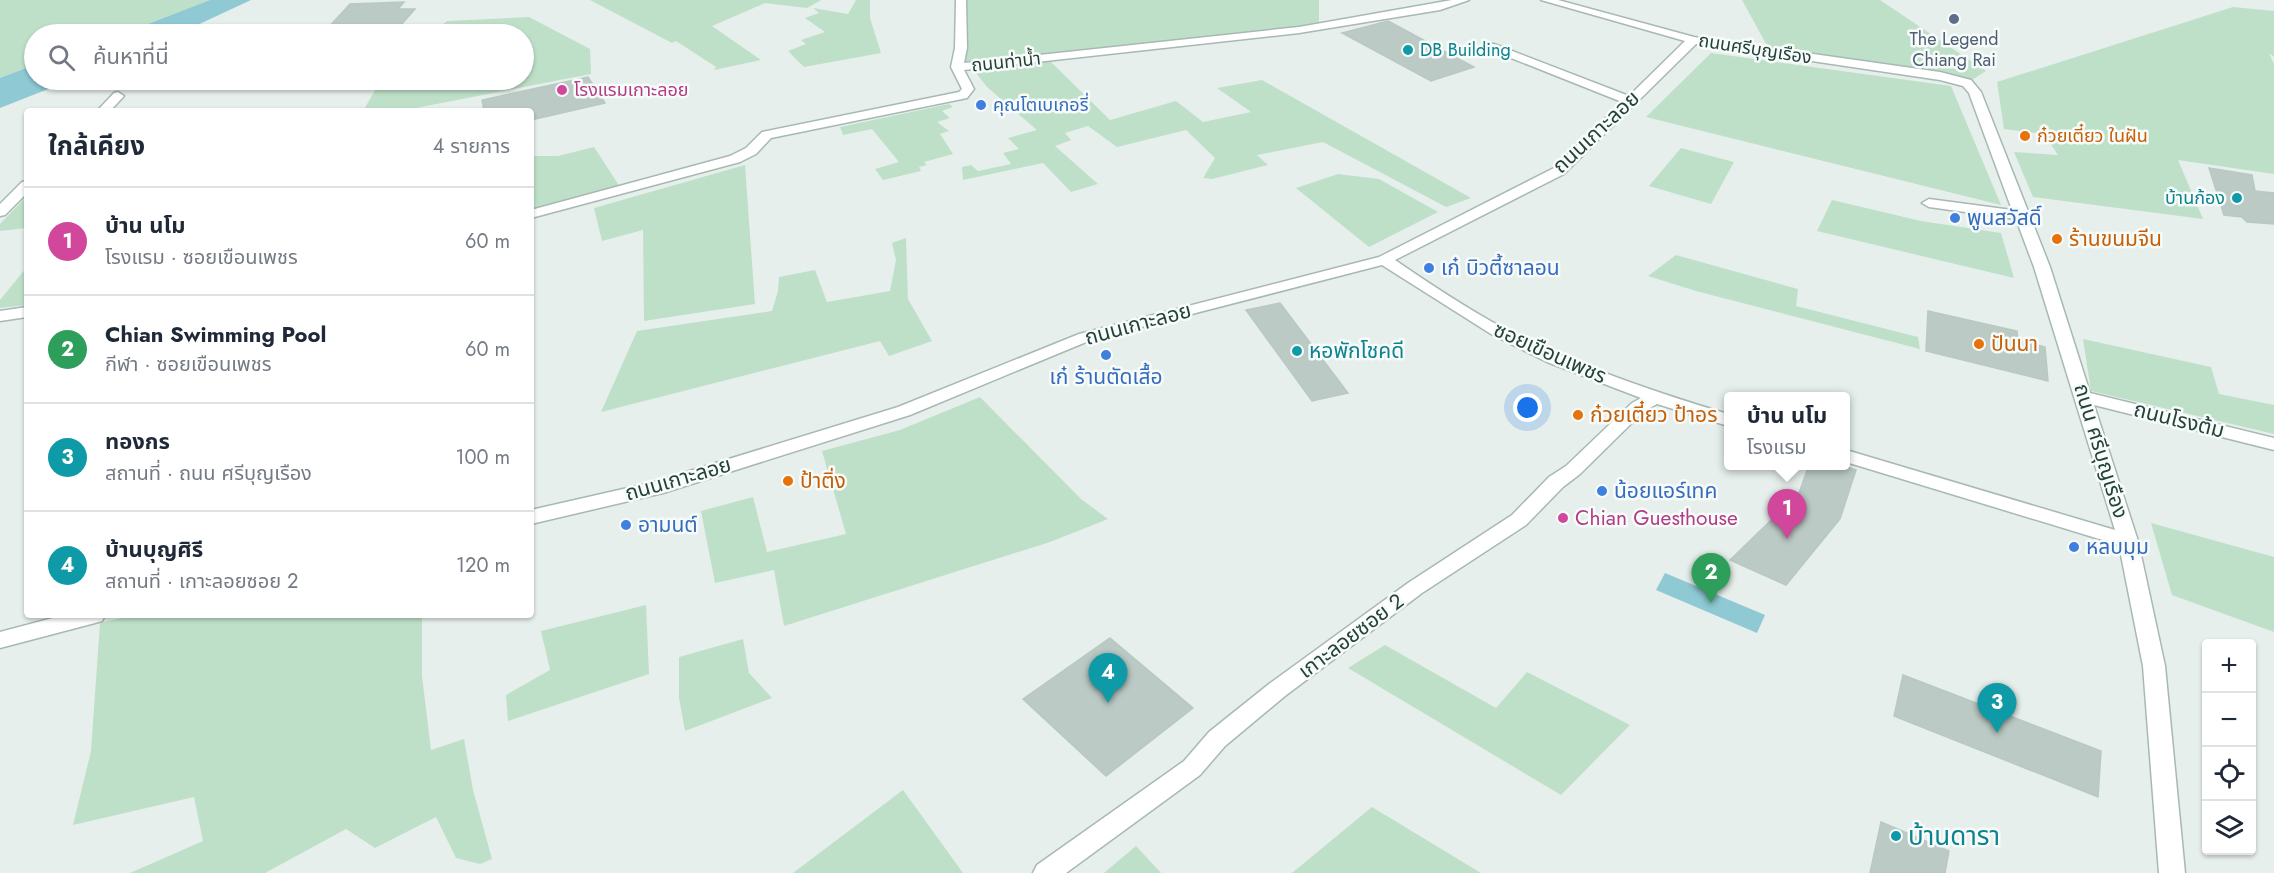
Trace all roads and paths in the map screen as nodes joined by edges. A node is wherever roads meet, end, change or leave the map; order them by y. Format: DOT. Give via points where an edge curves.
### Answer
graph roads {
  1 [pos="961,0"];
  2 [pos="1464,0"];
  3 [pos="1546,0"];
  4 [pos="1693,40"];
  5 [pos="1490,46"];
  6 [pos="957,67"];
  7 [pos="1967,83"];
  8 [pos="118,96"];
  9 [pos="1631,101"];
  10 [pos="106,108"];
  11 [pos="24,188"];
  12 [pos="1929,203"];
  13 [pos="0,212"];
  14 [pos="534,213"];
  15 [pos="2023,216"];
  16 [pos="1384,260"];
  17 [pos="24,312"];
  18 [pos="0,316"];
  19 [pos="2084,397"];
  20 [pos="1654,398"];
  21 [pos="1724,419"];
  22 [pos="2274,444"];
  23 [pos="1850,458"];
  24 [pos="534,516"];
  25 [pos="2128,541"];
  26 [pos="84,618"];
  27 [pos="0,640"];
  28 [pos="1046,873"];
  29 [pos="2172,873"];
  1 -- 6 [label="street" via="962,48"];
  2 -- 6 [label="street, ถนนท่าน้ำ" via="1299,30"];
  3 -- 4 [label="street, ถนนศรีบุญเรือง"];
  4 -- 7 [label="street, ถนนศรีบุญเรือง"];
  4 -- 9 [label="street, ถนนเกาะลอย"];
  5 -- 9 [label="street"];
  6 -- 14 [label="street, ถนนท่าน้ำ" via="968,89 963,95 766,135 751,151 735,159"];
  7 -- 15 [label="street, ถนน ศรีบุญเรือง" via="1975,92"];
  8 -- 10 [label="street"];
  9 -- 16 [label="street, ถนนเกาะลอย" via="1559,171"];
  11 -- 13 [label="street"];
  12 -- 15 [label="street"];
  15 -- 19 [label="street, ถนน ศรีบุญเรือง"];
  16 -- 20 [label="street, ซอยเขือนเพชร" via="1504,335"];
  16 -- 24 [label="street, ถนนเกาะลอย" via="1085,337 904,411 656,488"];
  17 -- 18 [label="street"];
  19 -- 22 [label="street, ถนนโรงต้ม"];
  19 -- 25 [label="street, ถนน ศรีบุญเรือง"];
  20 -- 21 [label="street, ซอยเขือนเพชร"];
  20 -- 28 [label="street, เกาะลอยซอย 2" via="1638,407 1519,520 1415,588 1277,690 1217,739 1192,768"];
  23 -- 25 [label="street"];
  25 -- 29 [label="street, ถนน ศรีบุญเรือง" via="2154,666"];
  26 -- 27 [label="street"];
}
